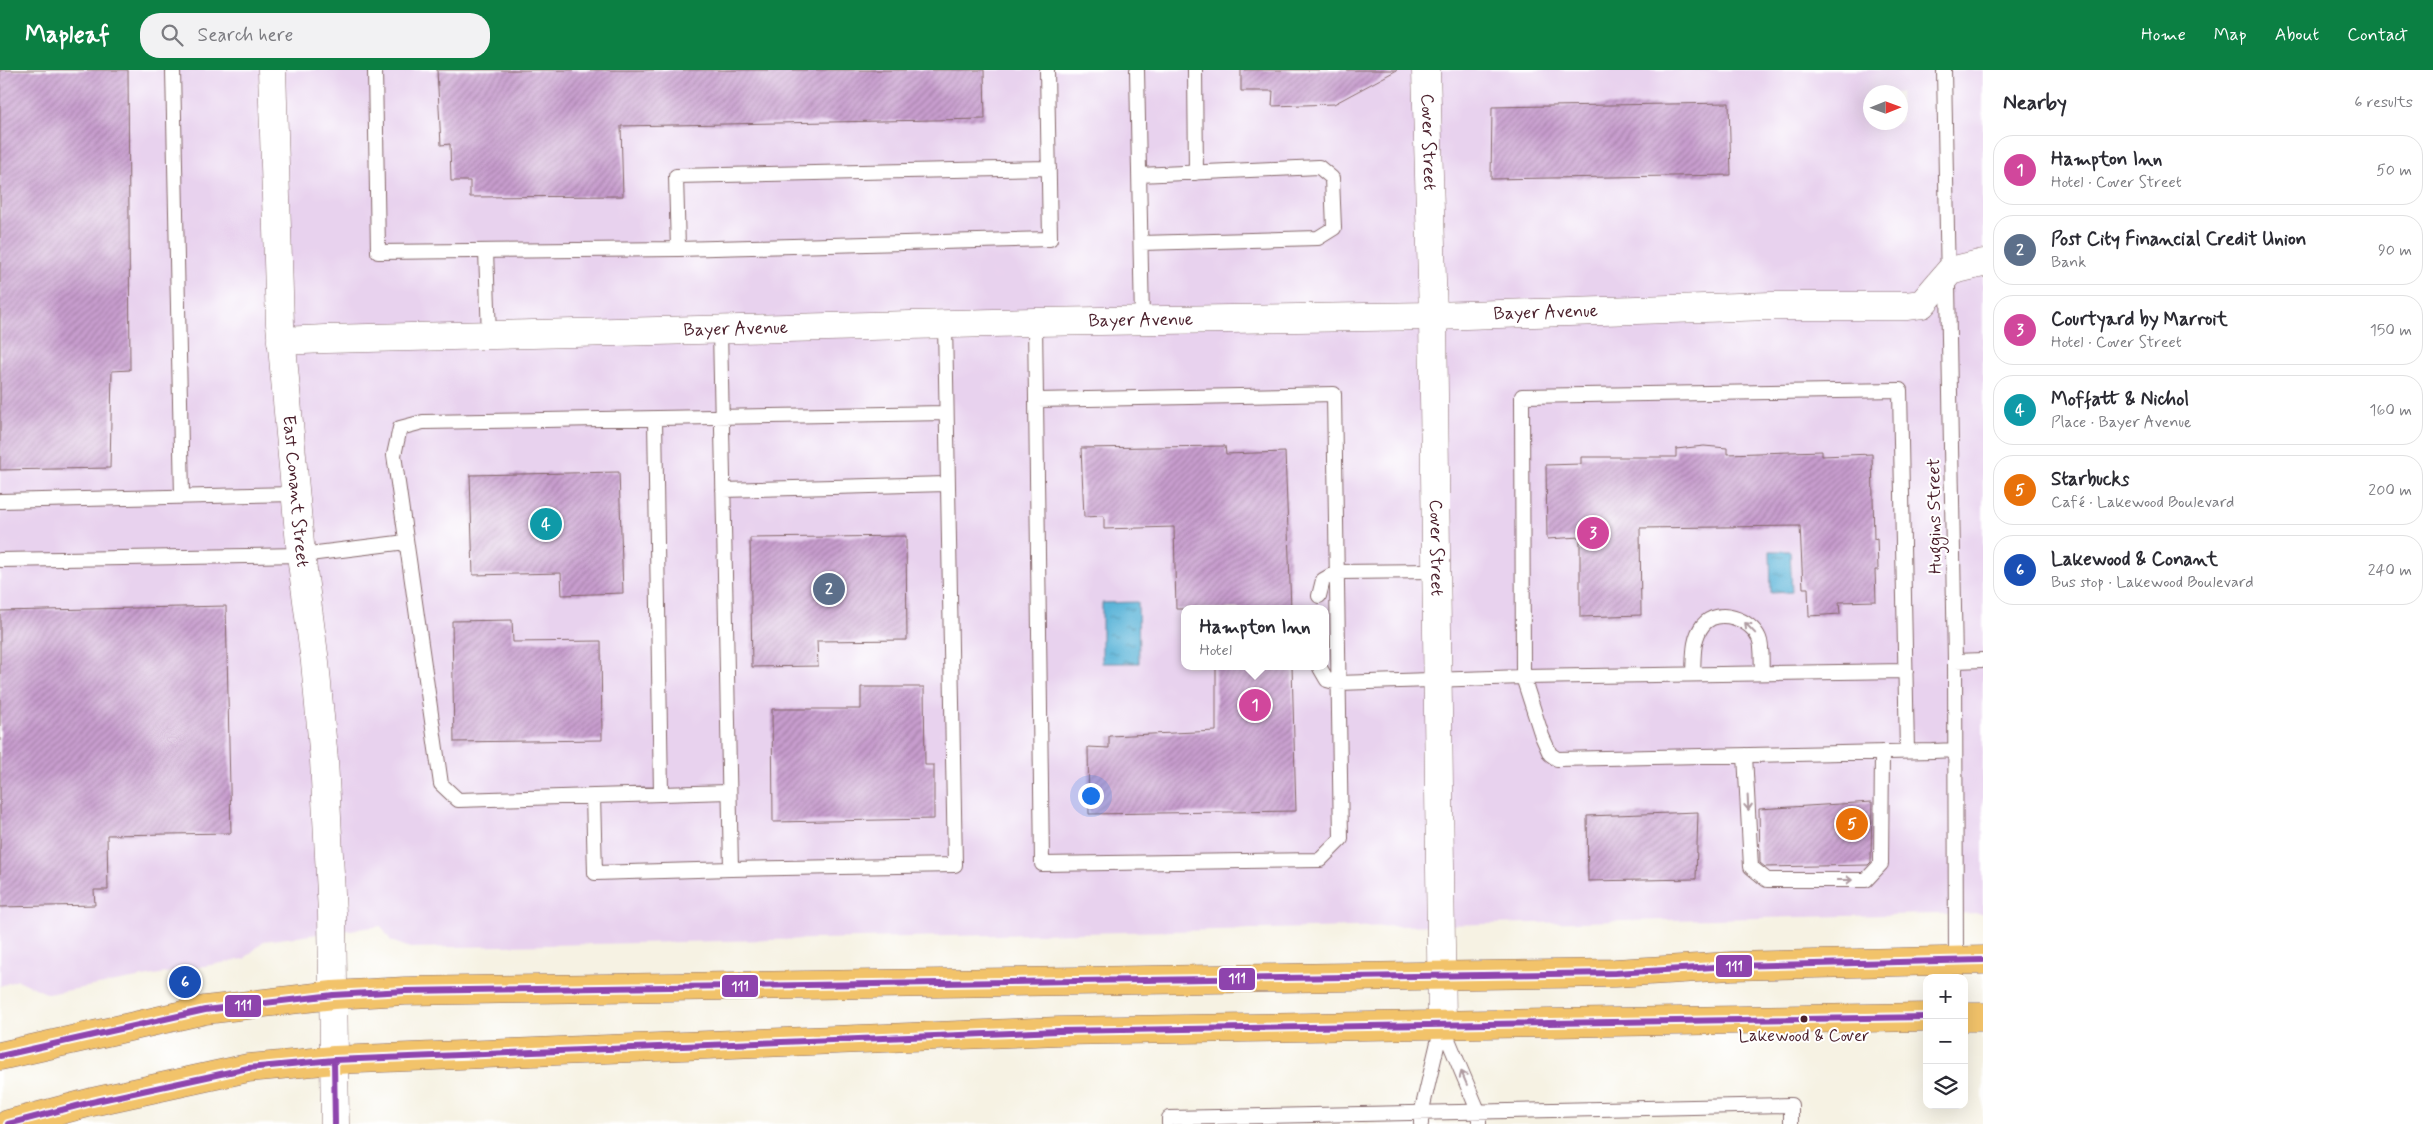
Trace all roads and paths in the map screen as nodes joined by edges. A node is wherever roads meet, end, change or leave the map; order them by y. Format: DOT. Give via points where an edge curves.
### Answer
graph roads {
  1 [pos="173,70"];
  2 [pos="272,70"];
  3 [pos="375,70"];
  4 [pos="1047,70"];
  5 [pos="1137,70"];
  6 [pos="1195,70"];
  7 [pos="1426,70"];
  8 [pos="1944,70"];
  9 [pos="1049,168"];
  10 [pos="1196,173"];
  11 [pos="1139,176"];
  12 [pos="1140,243"];
  13 [pos="678,249"];
  14 [pos="486,251"];
  15 [pos="1983,263"];
  16 [pos="1950,271"];
  17 [pos="1433,316"];
  18 [pos="1142,321"];
  19 [pos="1035,322"];
  20 [pos="945,324"];
  21 [pos="720,330"];
  22 [pos="489,336"];
  23 [pos="281,341"];
  24 [pos="1037,400"];
  25 [pos="946,413"];
  26 [pos="722,418"];
  27 [pos="655,419"];
  28 [pos="947,484"];
  29 [pos="723,490"];
  30 [pos="295,494"];
  31 [pos="182,496"];
  32 [pos="0,501"];
  33 [pos="406,542"];
  34 [pos="301,555"];
  35 [pos="0,560"];
  36 [pos="1436,571"];
  37 [pos="1336,572"];
  38 [pos="1319,596"];
  39 [pos="1983,660"];
  40 [pos="1955,661"];
  41 [pos="1321,670"];
  42 [pos="1906,671"];
  43 [pos="1762,673"];
  44 [pos="1693,674"];
  45 [pos="1524,676"];
  46 [pos="1438,680"];
  47 [pos="1338,683"];
  48 [pos="1955,750"];
  49 [pos="1882,752"];
  50 [pos="1907,752"];
  51 [pos="1745,755"];
  52 [pos="729,792"];
  53 [pos="661,794"];
  54 [pos="594,796"];
  55 [pos="731,869"];
  56 [pos="1983,960"];
  57 [pos="1956,961"];
  58 [pos="1442,975"];
  59 [pos="332,995"];
  60 [pos="1968,1017"];
  61 [pos="1983,1017"];
  62 [pos="1923,1018"];
  63 [pos="1442,1025"];
  64 [pos="0,1056"];
  65 [pos="334,1060"];
  66 [pos="1479,1118"];
  67 [pos="1421,1119"];
  68 [pos="8,1124"];
  69 [pos="335,1124"];
  70 [pos="1169,1124"];
  71 [pos="1791,1124"];
  1 -- 31 [label="lane"];
  2 -- 23 [label="street, East Conant Street"];
  3 -- 14 [label="lane" via="378,252"];
  4 -- 9 [label="lane"];
  5 -- 11 [label="lane"];
  6 -- 10 [label="lane"];
  7 -- 17 [label="street, Cover Street"];
  8 -- 16 [label="lane, Huggins Street"];
  9 -- 13 [label="lane" via="1050,239"];
  9 -- 13 [label="lane" via="676,176"];
  10 -- 11 [label="lane"];
  10 -- 12 [label="lane" via="1319,167 1332,178 1334,228 1318,238"];
  11 -- 12 [label="lane"];
  12 -- 18 [label="lane"];
  13 -- 14 [label="lane"];
  14 -- 22 [label="lane"];
  15 -- 16 [label="street"];
  16 -- 17 [label="street, Bayer Avenue" via="1922,304"];
  16 -- 40 [label="lane, Huggins Street"];
  17 -- 18 [label="street, Bayer Avenue"];
  17 -- 36 [label="street, Cover Street"];
  18 -- 19 [label="street, Bayer Avenue"];
  19 -- 20 [label="street, Bayer Avenue"];
  19 -- 24 [label="lane"];
  20 -- 21 [label="street, Bayer Avenue"];
  20 -- 25 [label="lane"];
  21 -- 22 [label="street, Bayer Avenue"];
  21 -- 26 [label="lane"];
  22 -- 23 [label="street, Bayer Avenue"];
  23 -- 30 [label="street, East Conant Street"];
  24 -- 37 [label="lane" via="1334,394"];
  24 -- 47 [label="lane" via="1042,864 1320,860 1341,839"];
  25 -- 26 [label="lane"];
  25 -- 28 [label="lane"];
  26 -- 27 [label="lane"];
  26 -- 29 [label="lane"];
  27 -- 33 [label="lane" via="422,422 400,428 394,455"];
  27 -- 53 [label="lane"];
  28 -- 29 [label="lane"];
  28 -- 55 [label="lane" via="955,865"];
  29 -- 52 [label="lane"];
  30 -- 31 [label="lane"];
  30 -- 34 [label="street, East Conant Street"];
  31 -- 32 [label="lane"];
  33 -- 34 [label="lane"];
  33 -- 54 [label="lane" via="441,784 458,800"];
  34 -- 35 [label="lane"];
  34 -- 59 [label="street, East Conant Street" via="323,750 332,913"];
  36 -- 37 [label="lane"];
  36 -- 46 [label="street, Cover Street"];
  37 -- 38 [label="lane" via="1323,580"];
  37 -- 47 [label="lane"];
  39 -- 40 [label="lane"];
  40 -- 48 [label="lane, Huggins Street"];
  41 -- 47 [label="lane" via="1327,680"];
  42 -- 43 [label="lane"];
  42 -- 45 [label="lane" via="1900,390 1890,390 1522,396"];
  42 -- 50 [label="lane"];
  43 -- 44 [label="lane"];
  43 -- 44 [label="lane, one-way" via="1759,638 1748,624 1730,617 1714,617 1704,624 1695,641"];
  44 -- 45 [label="lane"];
  45 -- 46 [label="lane"];
  45 -- 51 [label="lane" via="1542,736 1550,754 1557,759"];
  46 -- 47 [label="lane"];
  46 -- 58 [label="street, Cover Street"];
  48 -- 50 [label="lane"];
  48 -- 57 [label="lane, Huggins Street"];
  49 -- 50 [label="lane"];
  49 -- 51 [label="lane"];
  51 -- 49 [label="lane, one-way" via="1751,867 1767,880 1866,880 1881,864"];
  52 -- 53 [label="lane"];
  52 -- 55 [label="lane"];
  53 -- 54 [label="lane"];
  54 -- 55 [label="lane" via="595,874"];
  56 -- 57 [label="main road"];
  57 -- 58 [label="main road" via="1740,965 1615,973"];
  58 -- 59 [label="main road" via="414,991"];
  58 -- 63 [label="street, Cover Street"];
  59 -- 64 [label="main road" via="205,1010"];
  59 -- 65 [label="street, East Conant Street"];
  60 -- 61 [label="main road"];
  62 -- 63 [label="main road"];
  63 -- 65 [label="main road" via="1059,1031"];
  66 -- 63 [label="lane, one-way"];
  63 -- 67 [label="lane"];
  65 -- 68 [label="main road" via="248,1068"];
  65 -- 69 [label="street, East Conant Street"];
  66 -- 67 [label="lane"];
  66 -- 71 [label="lane" via="1791,1105"];
  67 -- 70 [label="lane" via="1168,1118"];
}
